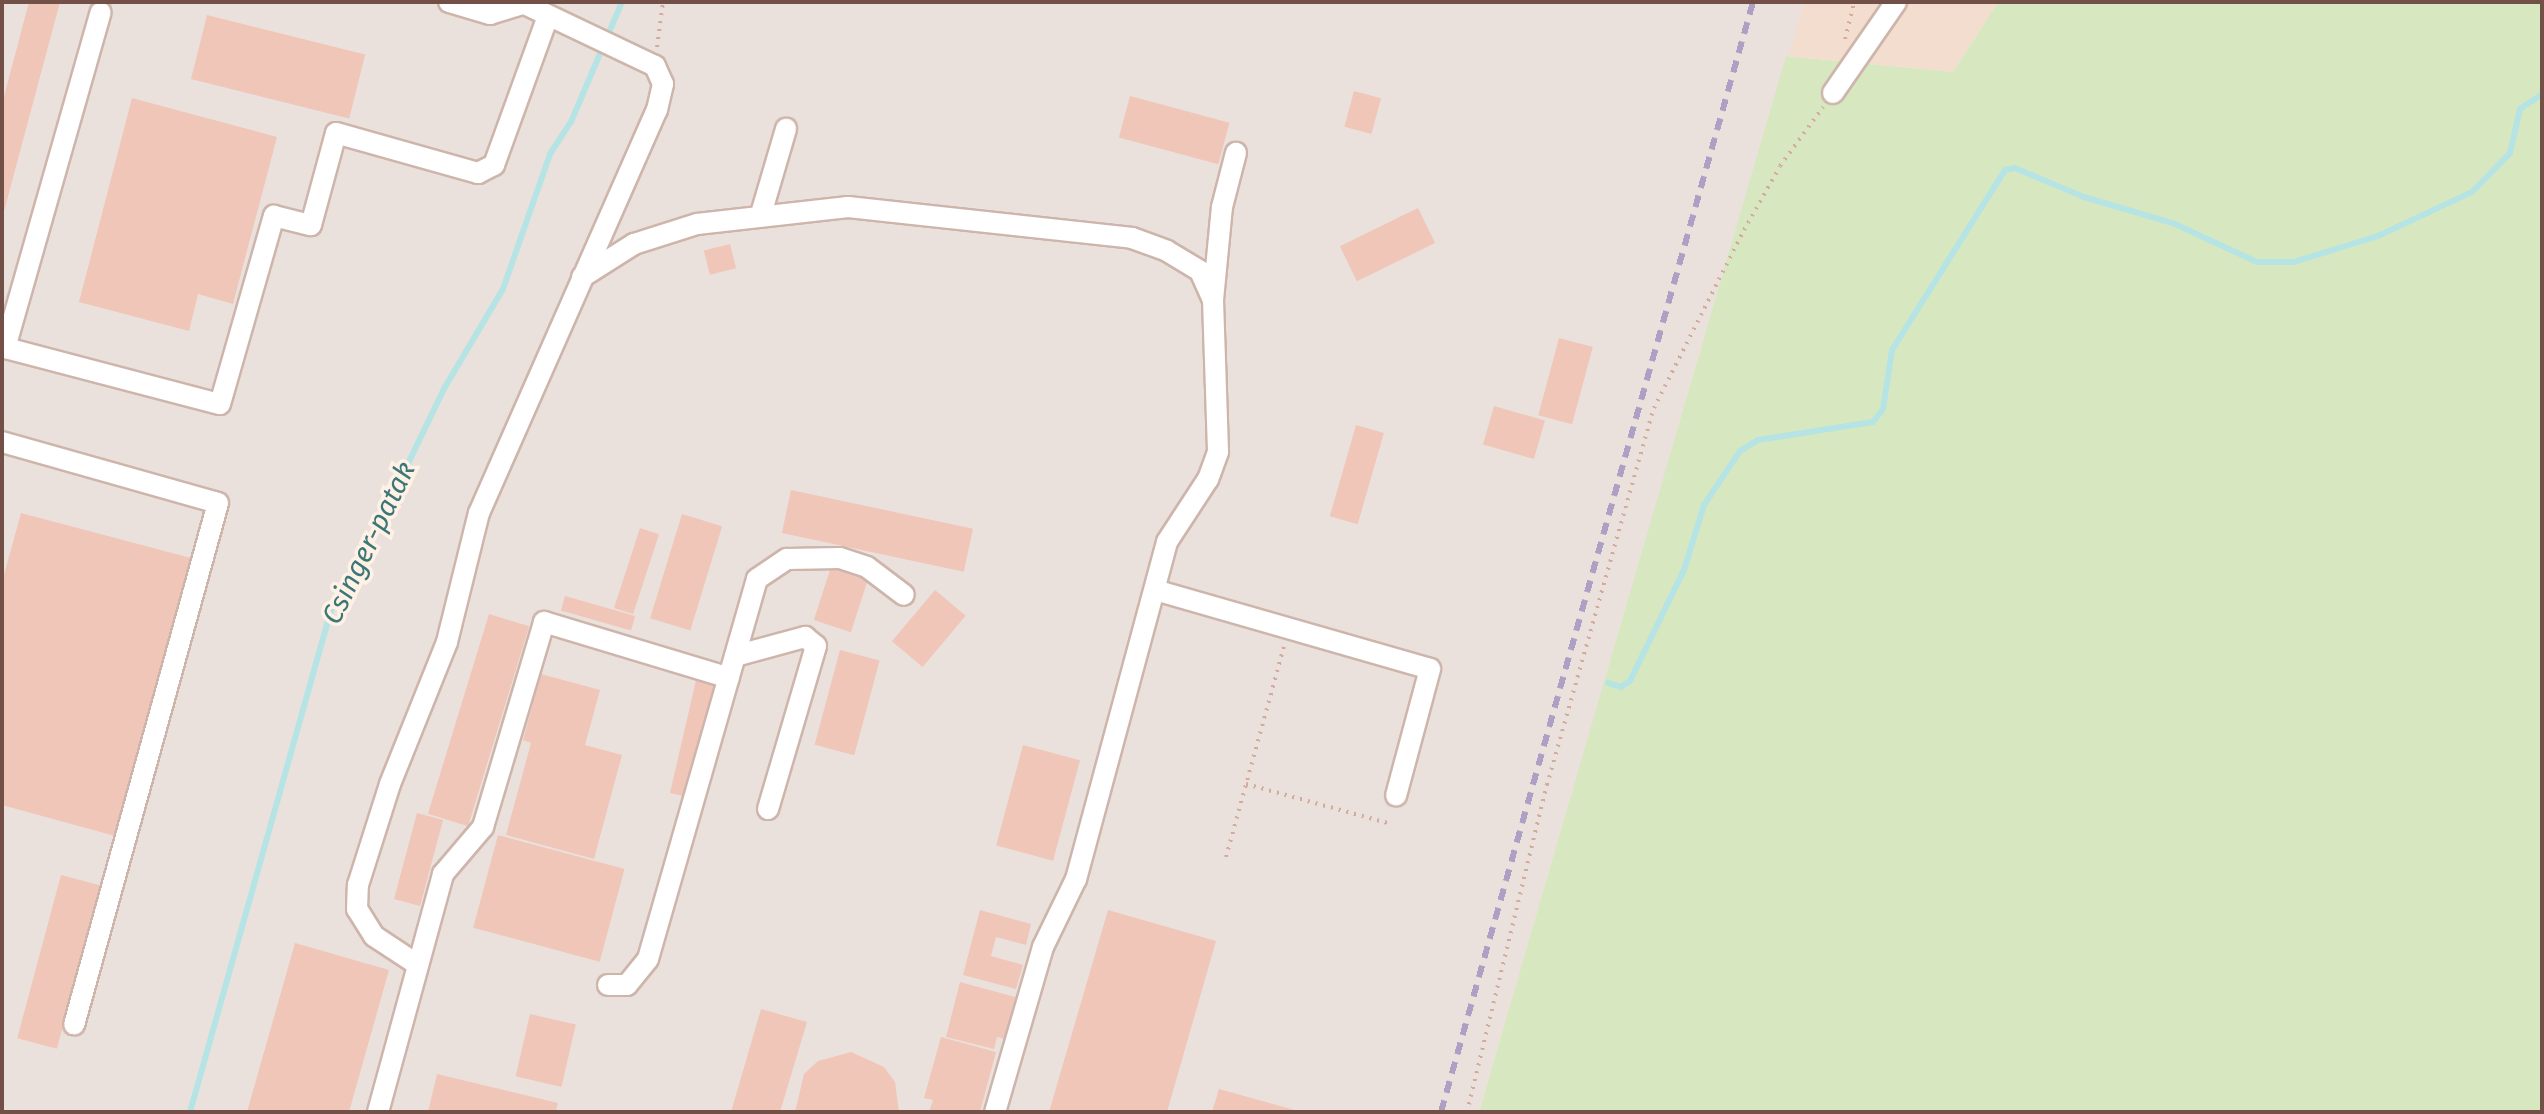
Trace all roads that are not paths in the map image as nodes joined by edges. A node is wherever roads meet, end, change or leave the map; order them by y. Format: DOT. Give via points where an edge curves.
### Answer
graph roads {
  1 [pos="449,2"];
  2 [pos="1896,2"];
  3 [pos="521,3"];
  4 [pos="101,12"];
  5 [pos="548,16"];
  6 [pos="1833,93"];
  7 [pos="786,129"];
  8 [pos="1236,153"];
  9 [pos="761,214"];
  10 [pos="582,277"];
  11 [pos="1213,300"];
  12 [pos="4,347"];
  13 [pos="2,442"];
  14 [pos="1155,590"];
  15 [pos="904,595"];
  16 [pos="735,656"];
  17 [pos="729,678"];
  18 [pos="1396,796"];
  19 [pos="768,809"];
  20 [pos="418,965"];
  21 [pos="608,985"];
  22 [pos="74,1025"];
  23 [pos="378,1112"];
  24 [pos="995,1112"];
  1 -- 3 [label="street" via="490,14"];
  2 -- 6 [label="street"];
  3 -- 5 [label="street"];
  4 -- 12 [label="street"];
  5 -- 10 [label="street" via="655,66 663,84 657,110"];
  5 -- 12 [label="street" via="494,165 478,173 336,133 311,225 274,216 220,404"];
  7 -- 9 [label="street"];
  8 -- 11 [label="street" via="1222,207"];
  9 -- 10 [label="street" via="697,224 634,244"];
  9 -- 11 [label="street" via="848,207 1132,238 1200,271"];
  10 -- 20 [label="street" via="479,513 447,642 390,784 358,885 357,909 374,936"];
  11 -- 14 [label="street" via="1218,452 1208,479 1167,542"];
  13 -- 22 [label="street" via="218,503"];
  14 -- 18 [label="street" via="1430,669"];
  14 -- 24 [label="street" via="1076,879 1043,947"];
  15 -- 16 [label="street" via="867,567 840,558 787,559 757,579"];
  16 -- 17 [label="street"];
  16 -- 19 [label="street" via="805,637 816,646"];
  17 -- 20 [label="street" via="544,622 483,827 443,874"];
  17 -- 21 [label="street" via="648,959 627,985"];
  20 -- 23 [label="street"];
}
